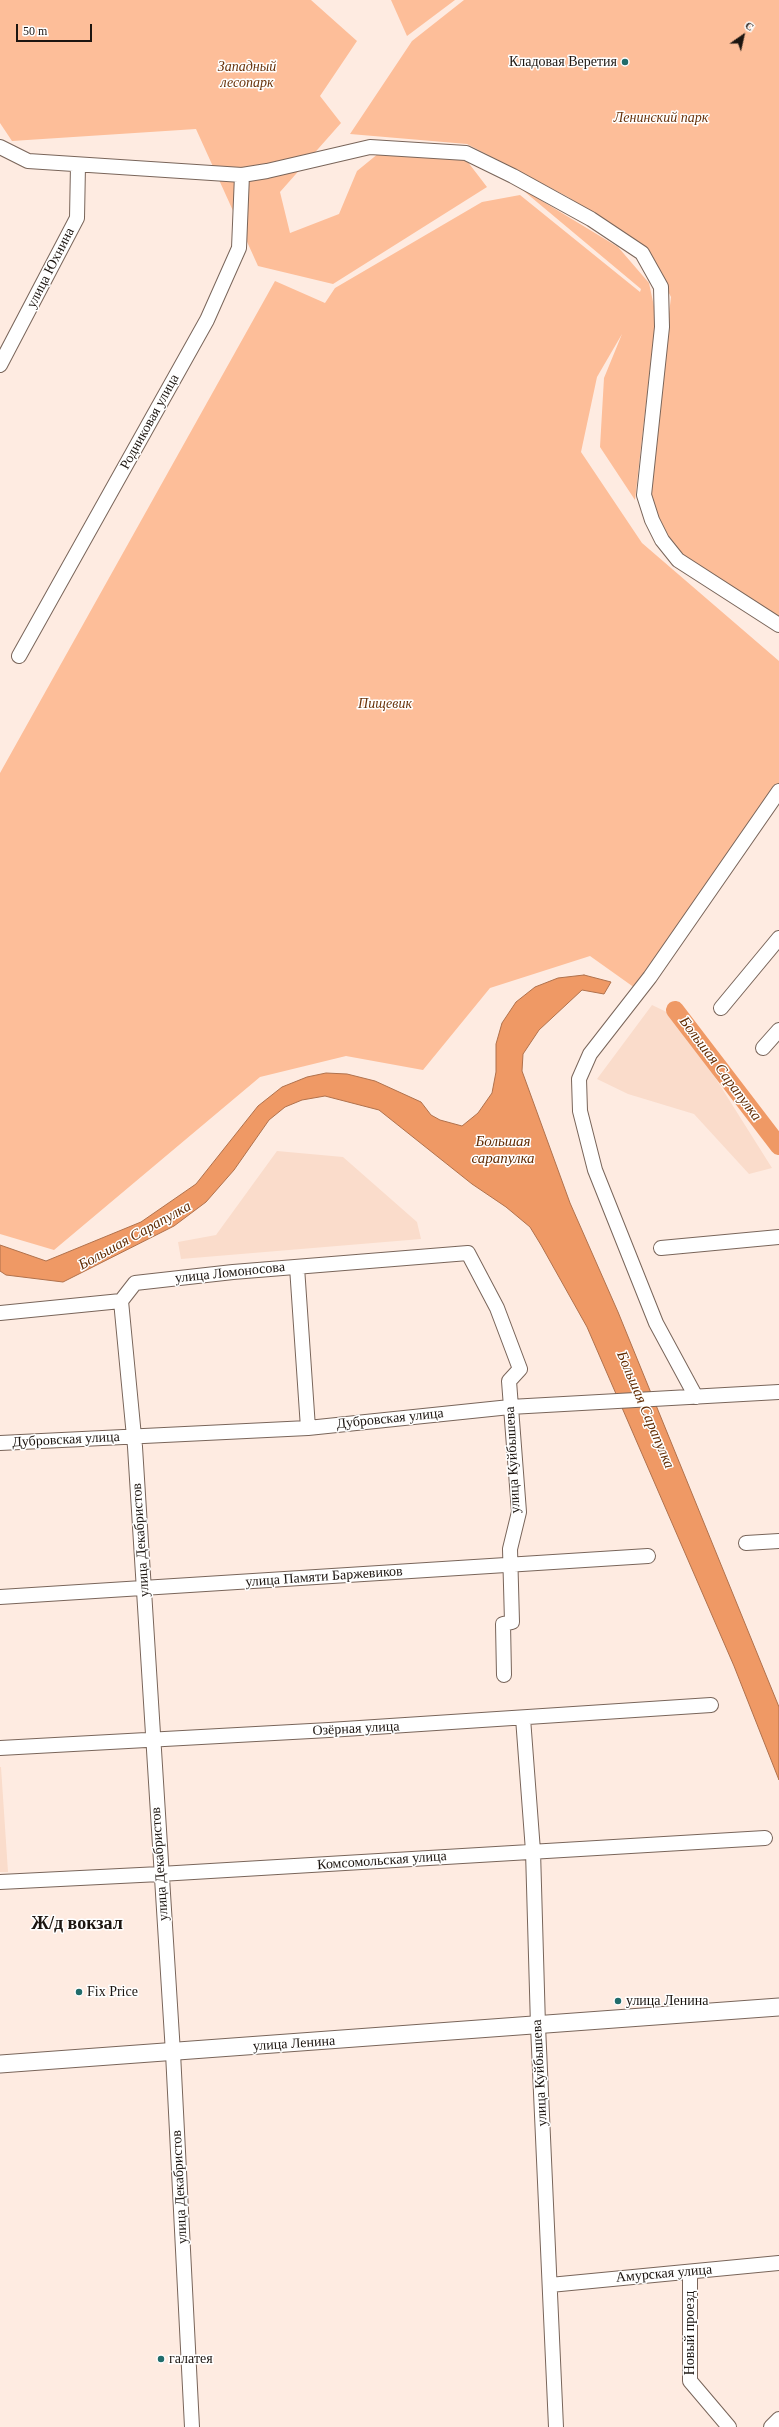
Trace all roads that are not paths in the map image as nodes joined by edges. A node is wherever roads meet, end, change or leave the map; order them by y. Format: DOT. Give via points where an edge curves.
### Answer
graph roads {
  1 [pos="0,147"];
  2 [pos="78,165"];
  3 [pos="242,175"];
  4 [pos="0,365"];
  5 [pos="779,625"];
  6 [pos="19,656"];
  7 [pos="779,791"];
  8 [pos="779,938"];
  9 [pos="721,1008"];
  10 [pos="779,1030"];
  11 [pos="763,1048"];
  12 [pos="779,1237"];
  13 [pos="661,1248"];
  14 [pos="468,1252"];
  15 [pos="297,1267"];
  16 [pos="121,1300"];
  17 [pos="0,1313"];
  18 [pos="779,1392"];
  19 [pos="689,1397"];
  20 [pos="510,1407"];
  21 [pos="308,1428"];
  22 [pos="134,1436"];
  23 [pos="0,1443"];
  24 [pos="779,1541"];
  25 [pos="746,1543"];
  26 [pos="648,1556"];
  27 [pos="510,1564"];
  28 [pos="144,1588"];
  29 [pos="0,1597"];
  30 [pos="504,1675"];
  31 [pos="711,1706"];
  32 [pos="523,1718"];
  33 [pos="152,1740"];
  34 [pos="0,1748"];
  35 [pos="765,1838"];
  36 [pos="533,1851"];
  37 [pos="160,1874"];
  38 [pos="0,1882"];
  39 [pos="779,2007"];
  40 [pos="538,2026"];
  41 [pos="173,2052"];
  42 [pos="0,2064"];
  43 [pos="779,2263"];
  44 [pos="690,2272"];
  45 [pos="550,2285"];
  46 [pos="779,2419"];
  47 [pos="192,2427"];
  48 [pos="556,2427"];
  49 [pos="729,2427"];
  50 [pos="771,2427"];
  1 -- 2 [label="street" via="28,161"];
  2 -- 3 [label="street"];
  2 -- 4 [label="street, улица Юхнина" via="77,218"];
  3 -- 5 [label="street" via="370,147 466,154 513,176 591,219 642,253 661,287 662,326 644,495 652,520 662,540 678,560"];
  3 -- 6 [label="street, Родниковая улица" via="239,248 207,320"];
  7 -- 19 [label="street" via="650,977 590,1054 579,1079 580,1111 595,1170 656,1323"];
  8 -- 9 [label="street"];
  10 -- 11 [label="street"];
  12 -- 13 [label="street"];
  14 -- 15 [label="street, улица Ломоносова"];
  14 -- 20 [label="street, улица Куйбышева" via="497,1308 520,1369 509,1381"];
  15 -- 16 [label="street, улица Ломоносова" via="135,1283"];
  15 -- 21 [label="street"];
  16 -- 17 [label="street"];
  16 -- 22 [label="street, улица Декабристов"];
  18 -- 19 [label="street, Дубровская улица"];
  19 -- 20 [label="street, Дубровская улица"];
  20 -- 21 [label="street, Дубровская улица"];
  20 -- 27 [label="street, улица Куйбышева" via="519,1512 510,1549"];
  21 -- 22 [label="street, Дубровская улица"];
  22 -- 23 [label="street, Дубровская улица"];
  22 -- 28 [label="street, улица Декабристов"];
  24 -- 25 [label="street"];
  26 -- 27 [label="street, улица Памяти Баржевиков"];
  27 -- 28 [label="street, улица Памяти Баржевиков"];
  27 -- 30 [label="street, улица Куйбышева" via="512,1622 503,1624"];
  28 -- 29 [label="street, улица Памяти Баржевиков"];
  28 -- 33 [label="street, улица Декабристов"];
  31 -- 32 [label="street, Озёрная улица"];
  32 -- 33 [label="street, Озёрная улица"];
  32 -- 36 [label="street, улица Куйбышева"];
  33 -- 34 [label="street, Озёрная улица"];
  33 -- 37 [label="street, улица Декабристов"];
  35 -- 36 [label="street, Комсомольская улица"];
  36 -- 37 [label="street, Комсомольская улица"];
  36 -- 40 [label="street, улица Куйбышева"];
  37 -- 38 [label="street, Комсомольская улица"];
  37 -- 41 [label="street, улица Декабристов"];
  39 -- 40 [label="main road, улица Ленина"];
  40 -- 41 [label="main road, улица Ленина"];
  40 -- 45 [label="street, улица Куйбышева"];
  41 -- 42 [label="main road, улица Ленина"];
  41 -- 47 [label="street, улица Декабристов"];
  43 -- 44 [label="street, Амурская улица"];
  44 -- 45 [label="street, Амурская улица"];
  44 -- 49 [label="street, Новый проезд" via="690,2381"];
  45 -- 48 [label="street, улица Куйбышева"];
  46 -- 50 [label="street"];
}
